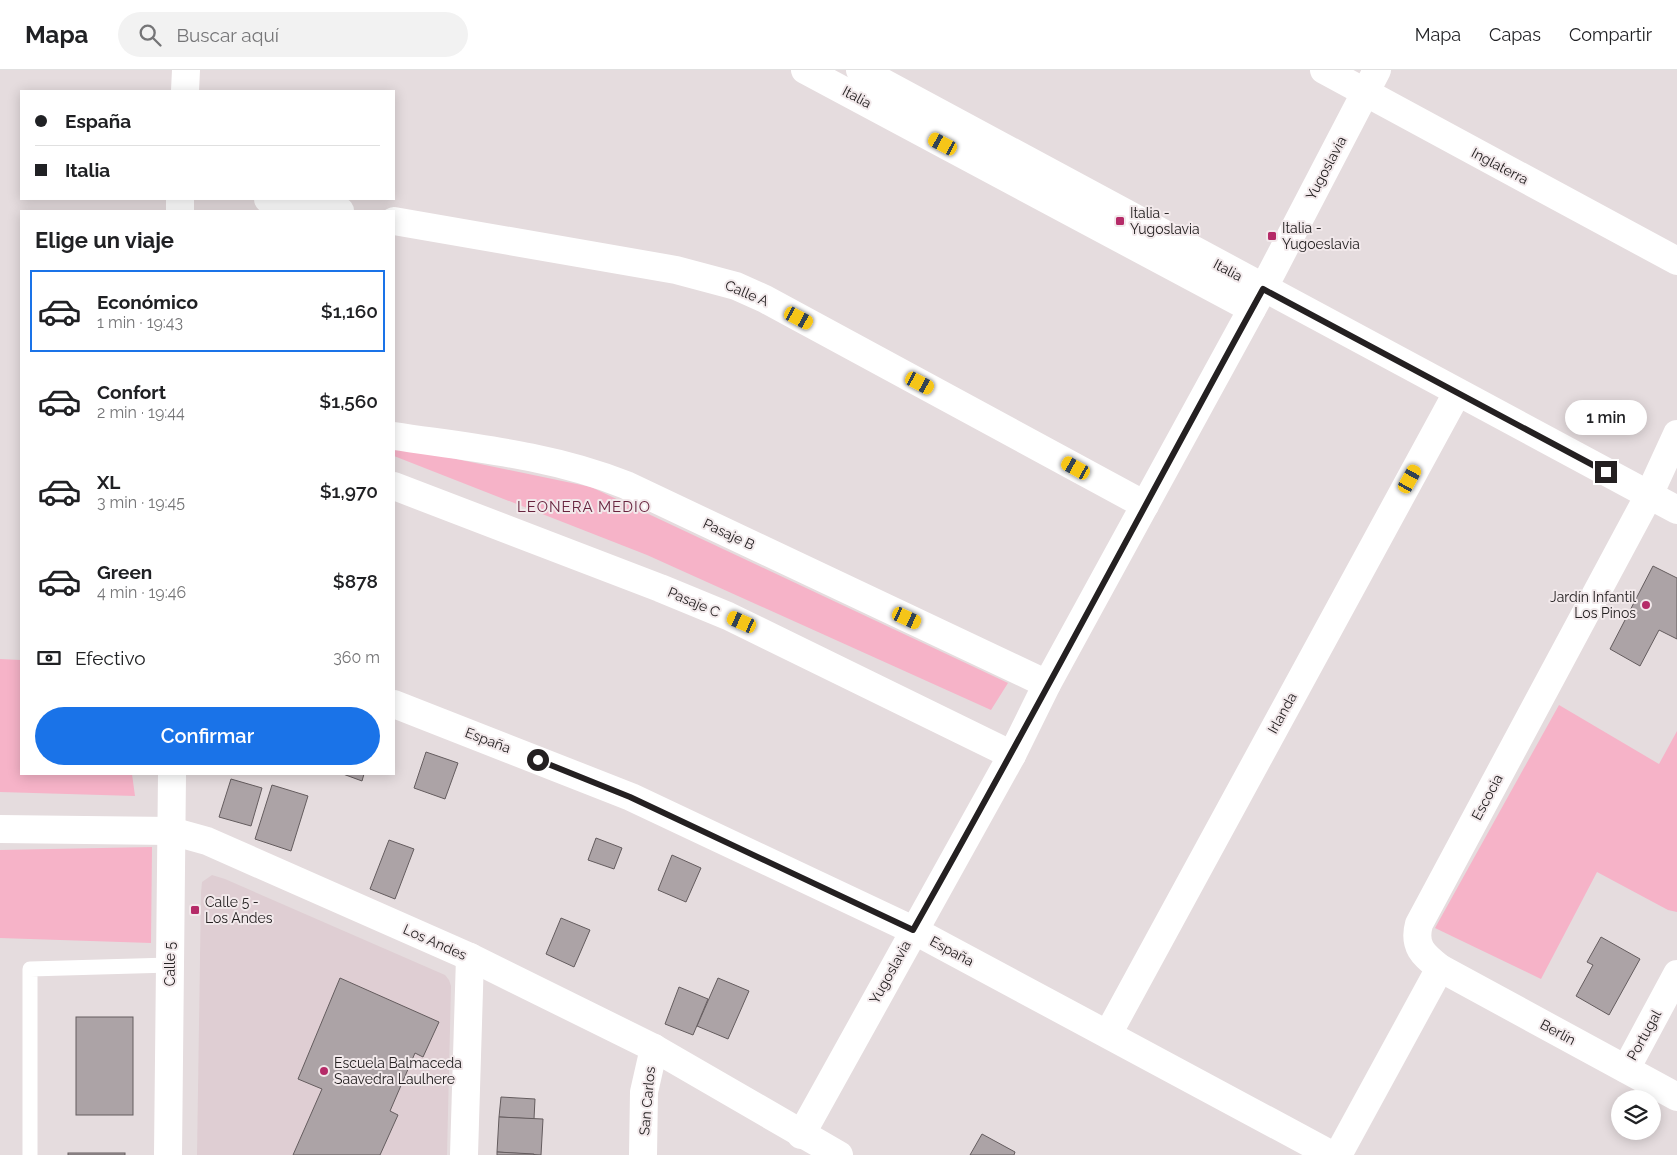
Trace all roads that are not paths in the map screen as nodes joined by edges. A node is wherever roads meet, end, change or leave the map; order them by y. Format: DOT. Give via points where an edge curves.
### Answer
graph roads {
  1 [pos="186,70"];
  2 [pos="805,70"];
  3 [pos="860,70"];
  4 [pos="1324,70"];
  5 [pos="1371,81"];
  6 [pos="185,90"];
  7 [pos="274,200"];
  8 [pos="334,210"];
  9 [pos="395,221"];
  10 [pos="1677,261"];
  11 [pos="1257,299"];
  12 [pos="1457,393"];
  13 [pos="1677,434"];
  14 [pos="395,436"];
  15 [pos="395,486"];
  16 [pos="1649,495"];
  17 [pos="1145,505"];
  18 [pos="1677,510"];
  19 [pos="1047,684"];
  20 [pos="395,704"];
  21 [pos="1012,755"];
  22 [pos="172,775"];
  23 [pos="0,829"];
  24 [pos="171,831"];
  25 [pos="913,930"];
  26 [pos="470,957"];
  27 [pos="170,965"];
  28 [pos="1440,968"];
  29 [pos="1677,974"];
  30 [pos="1108,1034"];
  31 [pos="654,1048"];
  32 [pos="1626,1069"];
  33 [pos="1677,1097"];
  34 [pos="801,1134"];
  35 [pos="30,1155"];
  36 [pos="168,1155"];
  37 [pos="464,1155"];
  38 [pos="643,1155"];
  39 [pos="839,1155"];
  40 [pos="1332,1155"];
  41 [pos="1338,1155"];
  1 -- 6 [label="street"];
  2 -- 11 [label="street, Italia"];
  3 -- 11 [label="street, Italia"];
  4 -- 5 [label="street, Inglaterra"];
  5 -- 10 [label="street, Inglaterra"];
  5 -- 11 [label="street, Yugoslavia"];
  7 -- 8 [label="street"];
  9 -- 17 [label="street, Calle A" via="676,270 736,286"];
  11 -- 12 [label="street, Italia"];
  11 -- 17 [label="street, Yugoslavia"];
  12 -- 16 [label="street, Italia"];
  12 -- 30 [label="street, Irlanda"];
  13 -- 16 [label="street, Escocia"];
  14 -- 19 [label="street, Pasaje B" via="544,458 593,472"];
  15 -- 21 [label="street, Pasaje C" via="728,616"];
  16 -- 18 [label="street, Italia"];
  16 -- 28 [label="street, Escocia" via="1419,924 1417,945 1423,955"];
  17 -- 19 [label="street, Yugoslavia"];
  19 -- 21 [label="street, Yugoslavia"];
  20 -- 25 [label="street, España" via="630,797"];
  21 -- 25 [label="street, Yugoslavia"];
  22 -- 24 [label="street, Calle 5"];
  23 -- 24 [label="street, Los Andes"];
  24 -- 26 [label="street, Los Andes" via="207,841"];
  24 -- 27 [label="street, Calle 5"];
  25 -- 30 [label="street, España"];
  25 -- 34 [label="street, Yugoslavia"];
  26 -- 31 [label="street, Los Andes"];
  26 -- 37 [label="street"];
  27 -- 35 [label="lane" via="30,969"];
  27 -- 36 [label="street, Calle 5"];
  28 -- 32 [label="street, Berlín"];
  28 -- 41 [label="street"];
  29 -- 32 [label="street, Portugal"];
  30 -- 40 [label="street, España"];
  31 -- 34 [label="street, Los Andes"];
  31 -- 38 [label="street, San Carlos" via="644,1092"];
  32 -- 33 [label="street, Berlín"];
  34 -- 39 [label="street, Los Andes"];
}
